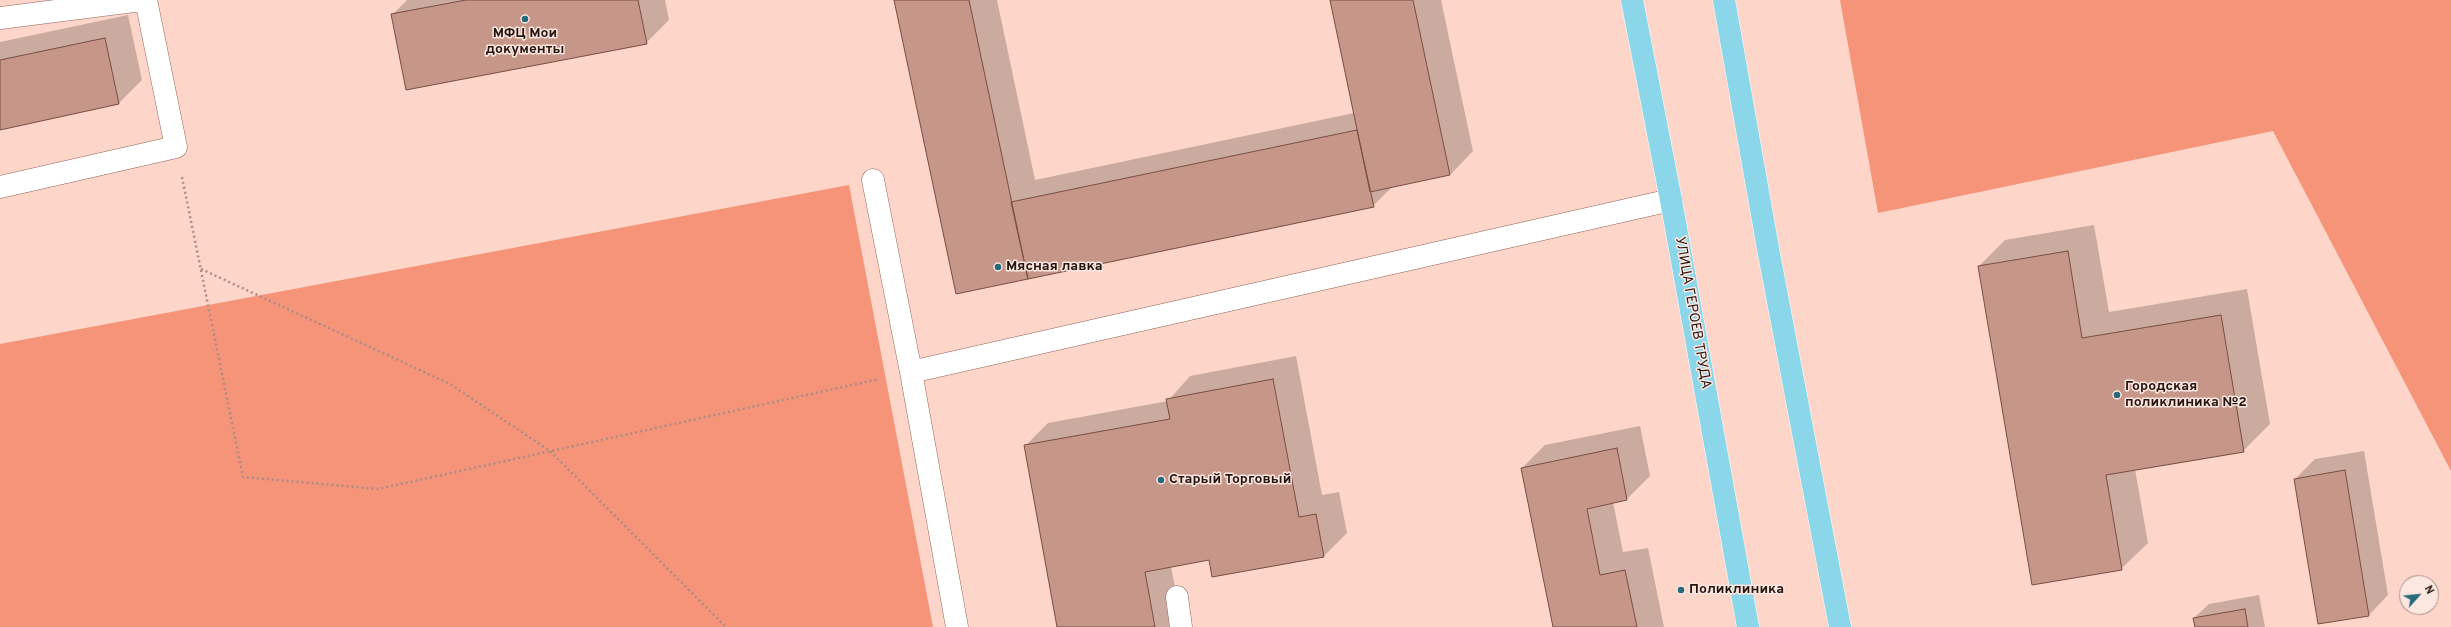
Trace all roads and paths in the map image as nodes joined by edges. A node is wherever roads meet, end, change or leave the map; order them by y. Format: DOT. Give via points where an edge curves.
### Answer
graph roads {
  1 [pos="142,0"];
  2 [pos="146,0"];
  3 [pos="1632,0"];
  4 [pos="1724,0"];
  5 [pos="0,18"];
  6 [pos="176,147"];
  7 [pos="873,180"];
  8 [pos="0,187"];
  9 [pos="1671,200"];
  10 [pos="201,269"];
  11 [pos="911,372"];
  12 [pos="550,451"];
  13 [pos="1177,597"];
  14 [pos="726,627"];
  15 [pos="957,627"];
  16 [pos="1181,627"];
  17 [pos="1748,627"];
  18 [pos="1840,627"];
  1 -- 5 [label="lane"];
  2 -- 6 [label="lane"];
  3 -- 9 [label="main road, УЛИЦА ГЕРОЕВ ТРУДА"];
  4 -- 18 [label="main road"];
  6 -- 8 [label="lane"];
  6 -- 10 [label="path"];
  7 -- 11 [label="lane"];
  9 -- 11 [label="lane"];
  9 -- 17 [label="main road, УЛИЦА ГЕРОЕВ ТРУДА"];
  10 -- 12 [label="path" via="450,384"];
  10 -- 12 [label="path" via="242,477 378,489"];
  11 -- 12 [label="path"];
  11 -- 15 [label="lane"];
  12 -- 14 [label="path"];
  13 -- 16 [label="lane"];
}
